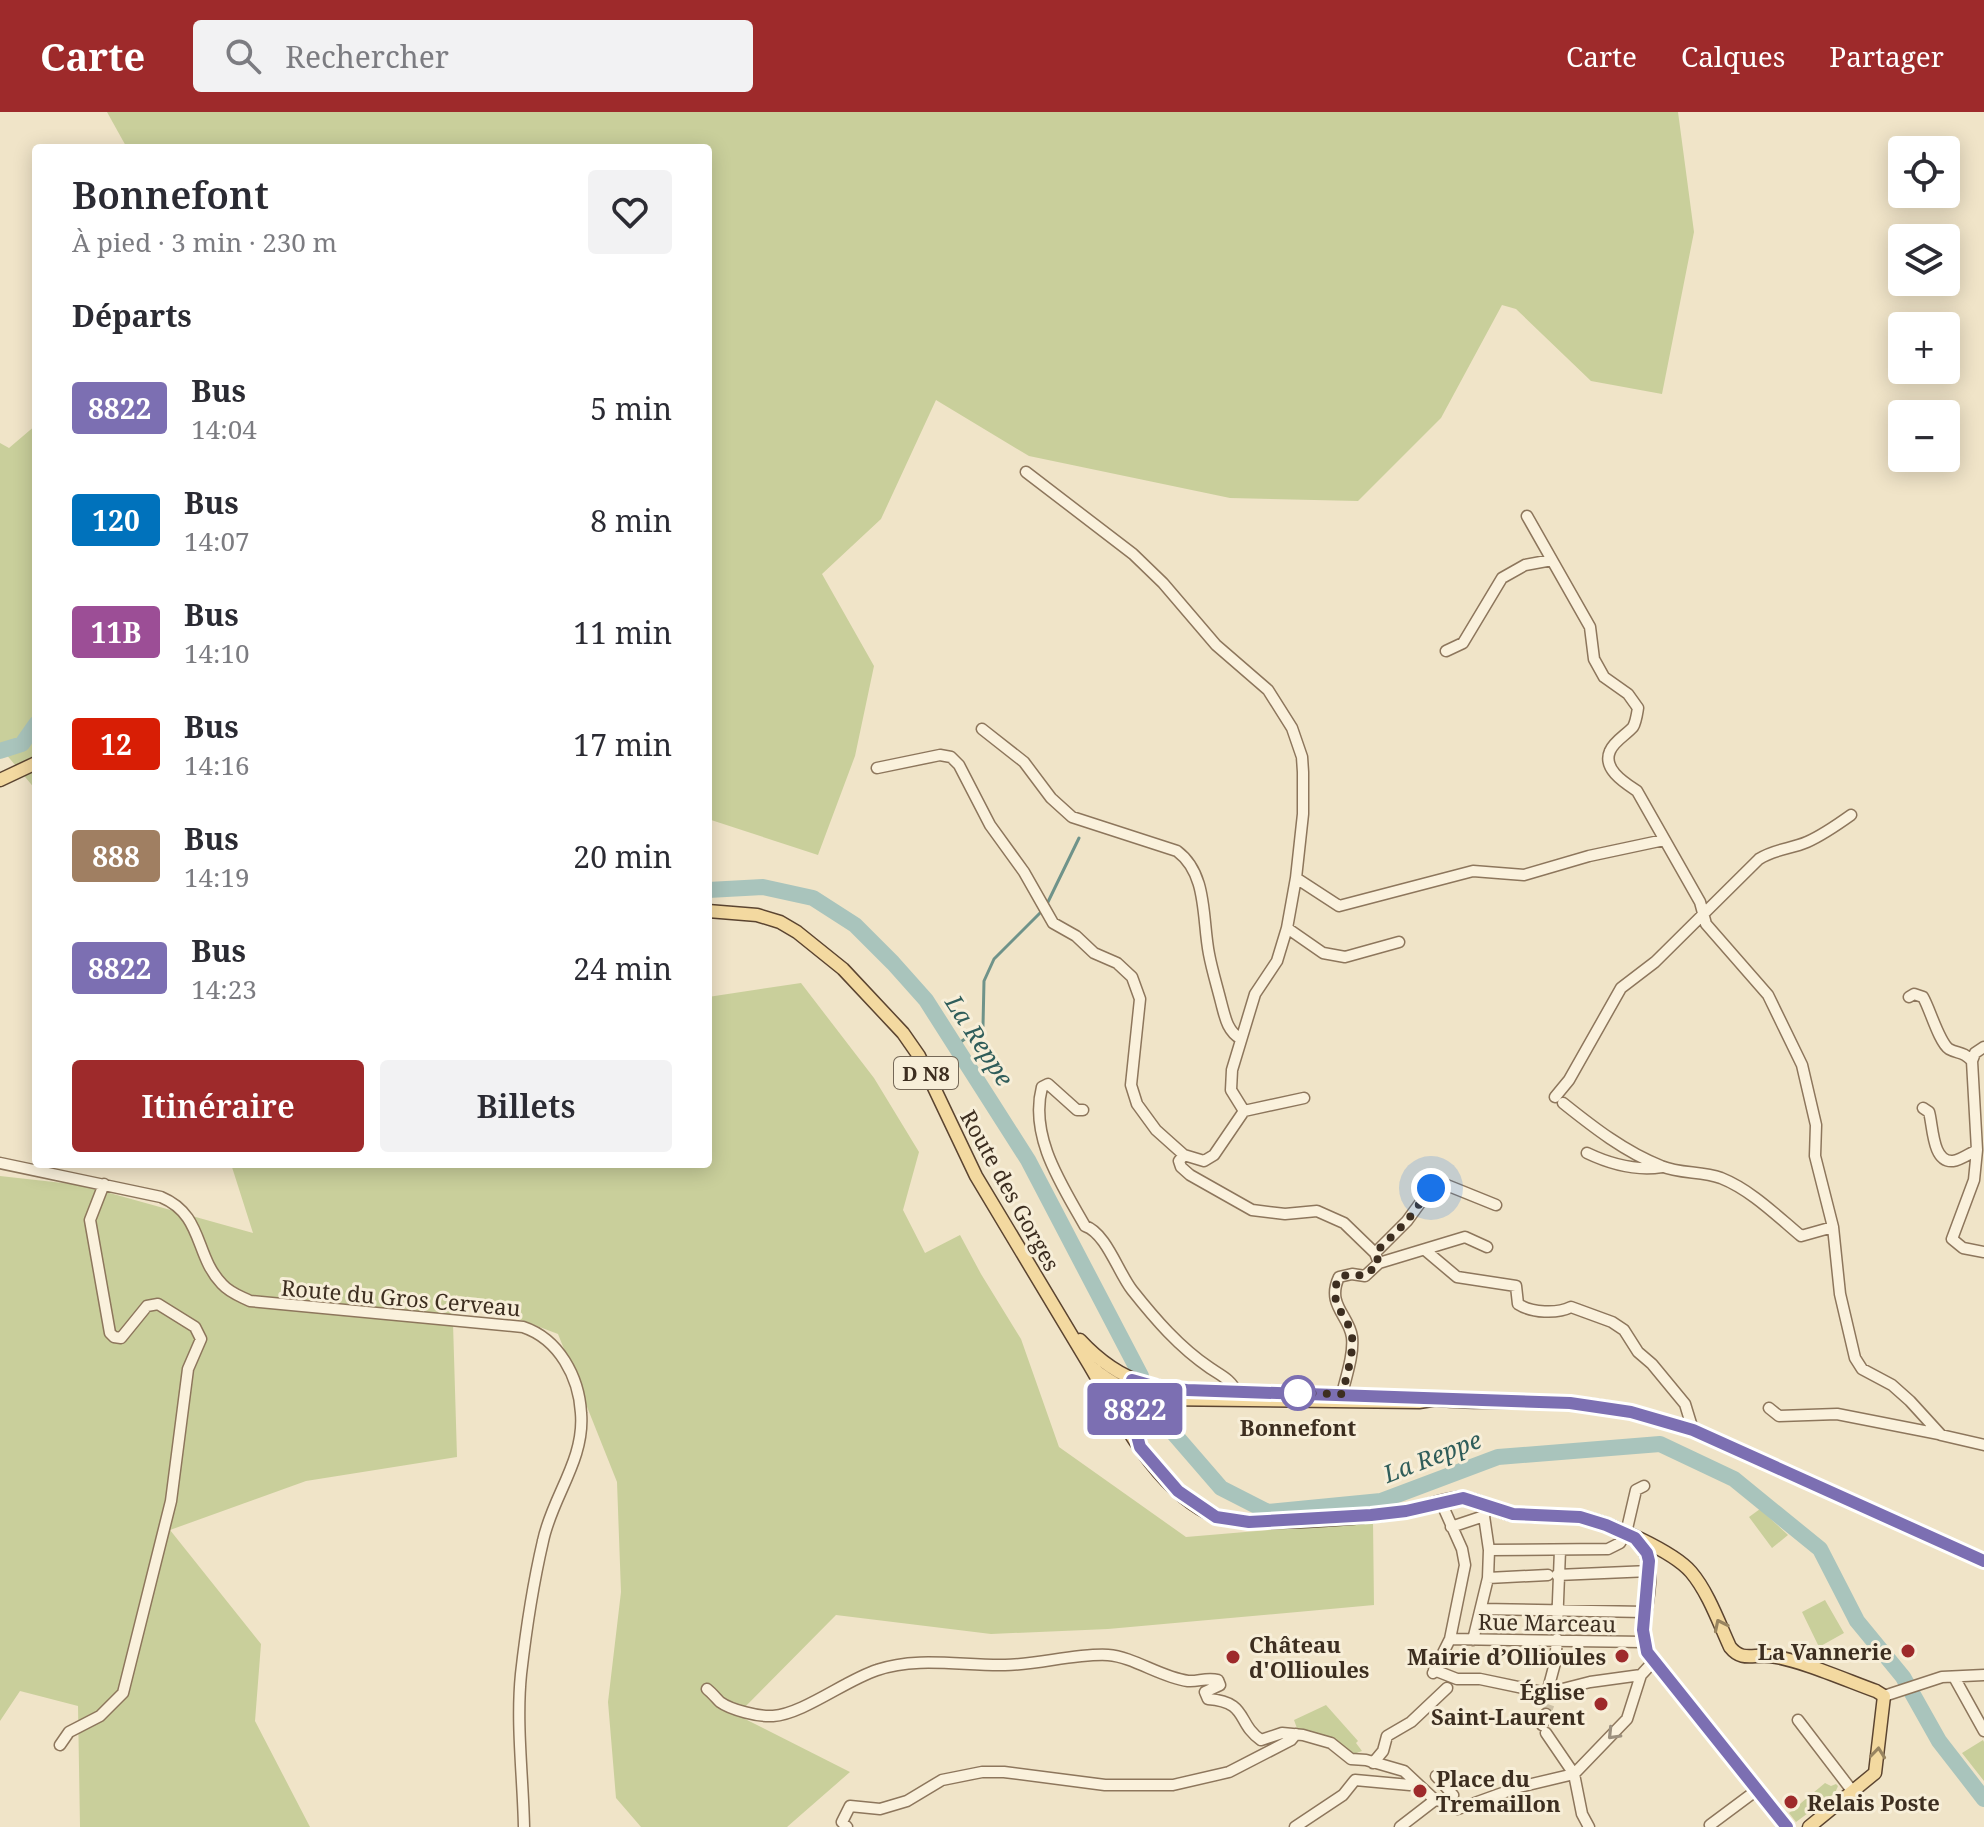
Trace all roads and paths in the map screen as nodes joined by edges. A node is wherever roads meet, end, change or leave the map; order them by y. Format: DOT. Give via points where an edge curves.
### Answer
graph roads {
  1 [pos="1026,472"];
  2 [pos="1527,516"];
  3 [pos="1552,560"];
  4 [pos="1446,651"];
  5 [pos="982,729"];
  6 [pos="32,765"];
  7 [pos="877,768"];
  8 [pos="0,780"];
  9 [pos="1851,815"];
  10 [pos="1664,840"];
  11 [pos="1296,878"];
  12 [pos="712,911"];
  13 [pos="1702,913"];
  14 [pos="1287,928"];
  15 [pos="1399,942"];
  16 [pos="1909,997"];
  17 [pos="1241,1039"];
  18 [pos="1984,1047"];
  19 [pos="1972,1061"];
  20 [pos="1304,1098"];
  21 [pos="1923,1108"];
  22 [pos="1083,1110"];
  23 [pos="1244,1111"];
  24 [pos="1977,1150"];
  25 [pos="1587,1153"];
  26 [pos="1184,1155"];
  27 [pos="0,1163"];
  28 [pos="1662,1167"];
  29 [pos="104,1184"];
  30 [pos="1496,1205"];
  31 [pos="1833,1227"];
  32 [pos="1487,1247"];
  33 [pos="1425,1250"];
  34 [pos="1984,1252"];
  35 [pos="1377,1258"];
  36 [pos="1065,1323"];
  37 [pos="1090,1366"];
  38 [pos="1134,1390"];
  39 [pos="1236,1392"];
  40 [pos="1342,1394"];
  41 [pos="1157,1399"];
  42 [pos="1438,1399"];
  43 [pos="1769,1408"];
  44 [pos="1118,1414"];
  45 [pos="1134,1414"];
  46 [pos="1693,1430"];
  47 [pos="1941,1435"];
  48 [pos="1984,1445"];
  49 [pos="1140,1447"];
  50 [pos="1644,1486"];
  51 [pos="1441,1502"];
  52 [pos="1486,1512"];
  53 [pos="1451,1527"];
  54 [pos="1631,1536"];
  55 [pos="1489,1550"];
  56 [pos="1560,1550"];
  57 [pos="1673,1558"];
  58 [pos="1984,1561"];
  59 [pos="1650,1571"];
  60 [pos="1555,1575"];
  61 [pos="1488,1578"];
  62 [pos="1448,1597"];
  63 [pos="1456,1608"];
  64 [pos="1481,1609"];
  65 [pos="1558,1612"];
  66 [pos="1645,1612"];
  67 [pos="1557,1627"];
  68 [pos="1643,1638"];
  69 [pos="1450,1639"];
  70 [pos="1473,1640"];
  71 [pos="1557,1641"];
  72 [pos="1653,1662"];
  73 [pos="1641,1675"];
  74 [pos="1984,1675"];
  75 [pos="1666,1677"];
  76 [pos="1954,1677"];
  77 [pos="1453,1683"];
  78 [pos="707,1689"];
  79 [pos="1549,1696"];
  80 [pos="1884,1696"];
  81 [pos="1546,1714"];
  82 [pos="1798,1720"];
  83 [pos="1984,1731"];
  84 [pos="1296,1734"];
  85 [pos="60,1745"];
  86 [pos="1373,1763"];
  87 [pos="1574,1774"];
  88 [pos="1436,1776"];
  89 [pos="1412,1782"];
  90 [pos="1757,1790"];
  91 [pos="1853,1792"];
  92 [pos="1433,1802"];
  93 [pos="1448,1802"];
  94 [pos="524,1827"];
  95 [pos="847,1827"];
  96 [pos="1295,1827"];
  97 [pos="1400,1827"];
  98 [pos="1589,1827"];
  99 [pos="1711,1827"];
  100 [pos="1787,1827"];
  101 [pos="1809,1827"];
  1 -- 11 [label="street" via="1133,554 1283,710 1302,757"];
  2 -- 3 [label="street"];
  3 -- 4 [label="street" via="1525,565 1502,578 1463,643"];
  3 -- 10 [label="street" via="1590,627 1594,659 1604,677 1638,708 1634,725 1610,751 1609,760 1620,779 1637,791"];
  5 -- 17 [label="street" via="1024,762 1072,817 1186,858 1201,892 1209,955 1225,1017 1232,1034"];
  6 -- 8 [label="main road"];
  7 -- 26 [label="street" via="951,757 1053,923 1132,977 1140,999 1131,1085 1156,1130"];
  9 -- 13 [label="street" via="1805,843 1768,853"];
  10 -- 11 [label="street" via="1524,875 1473,871 1339,906"];
  10 -- 13 [label="street"];
  11 -- 14 [label="street"];
  12 -- 36 [label="main road, Route des Gorges / D N8" via="757,915 797,932 843,969 903,1033 976,1176"];
  13 -- 28 [label="street" via="1655,962 1621,988 1559,1100 1606,1136"];
  13 -- 31 [label="street" via="1768,995 1802,1065 1816,1125 1815,1156"];
  14 -- 15 [label="street" via="1323,953 1345,957"];
  14 -- 17 [label="street" via="1277,961 1255,994"];
  16 -- 19 [label="street" via="1923,997 1941,1039"];
  17 -- 23 [label="street" via="1231,1090"];
  18 -- 19 [label="street"];
  19 -- 24 [label="street"];
  20 -- 23 [label="street"];
  21 -- 24 [label="street" via="1929,1112 1939,1155 1956,1161"];
  22 -- 39 [label="street" via="1048,1084 1042,1087 1040,1114 1050,1162 1085,1226 1106,1245 1130,1288 1187,1353 1228,1380"];
  23 -- 26 [label="street" via="1214,1155 1204,1161"];
  24 -- 34 [label="street" via="1974,1180 1952,1239 1963,1248"];
  25 -- 28 [label="street" via="1628,1167"];
  26 -- 35 [label="street" via="1179,1161 1184,1171 1239,1204 1285,1214 1317,1211 1350,1227"];
  27 -- 29 [label="street, Route du Gros Cerveau"];
  28 -- 31 [label="street" via="1723,1179 1761,1201 1801,1236"];
  29 -- 85 [label="street" via="90,1220 110,1333 121,1338 147,1306 158,1304 195,1327 201,1339 188,1369 171,1501 123,1693 100,1716 69,1732"];
  29 -- 94 [label="street, Route du Gros Cerveau" via="176,1203 221,1283 250,1301 523,1327 551,1342 565,1361 577,1386 581,1436 543,1538 521,1675"];
  30 -- 35 [label="street" via="1444,1184 1431,1188"];
  31 -- 47 [label="street" via="1840,1294 1855,1358 1862,1369 1910,1401"];
  32 -- 33 [label="street" via="1465,1237"];
  33 -- 35 [label="street"];
  33 -- 46 [label="street" via="1457,1277 1516,1286 1518,1304 1524,1308 1558,1312 1571,1307 1624,1330 1685,1404"];
  35 -- 40 [label="street" via="1365,1276 1339,1277 1335,1285 1340,1313 1352,1334"];
  36 -- 37 [label="main road, Route des Gorges / D N8"];
  36 -- 38 [label="main road, Route des Gorges / D N8"];
  37 -- 38 [label="main road, Route des Gorges / D N8" via="1112,1383"];
  37 -- 44 [label="main road"];
  38 -- 39 [label="main road, Route des Gorges / D N8"];
  38 -- 41 [label="main road, Route des Gorges / D N8"];
  38 -- 44 [label="main road"];
  38 -- 45 [label="main road"];
  39 -- 40 [label="main road, Route des Gorges / D N8"];
  40 -- 42 [label="main road, Route des Gorges / D N8"];
  41 -- 42 [label="main road, Route des Gorges / D N8"];
  41 -- 45 [label="main road"];
  42 -- 46 [label="main road, Route des Gorges / D N8" via="1604,1406"];
  43 -- 47 [label="street" via="1779,1416 1837,1414"];
  44 -- 49 [label="main road"];
  45 -- 49 [label="main road"];
  46 -- 58 [label="main road, D N8"];
  47 -- 48 [label="street"];
  49 -- 51 [label="main road" via="1178,1491 1216,1517 1233,1521 1371,1515"];
  50 -- 54 [label="street" via="1636,1490"];
  51 -- 52 [label="main road" via="1463,1498"];
  51 -- 53 [label="street"];
  52 -- 53 [label="street"];
  52 -- 54 [label="main road" via="1580,1517"];
  52 -- 55 [label="street"];
  53 -- 63 [label="street" via="1465,1565"];
  54 -- 56 [label="street" via="1608,1549"];
  54 -- 57 [label="main road"];
  54 -- 59 [label="main road" via="1647,1553"];
  55 -- 56 [label="street"];
  55 -- 61 [label="street"];
  56 -- 60 [label="street"];
  57 -- 59 [label="main road" via="1661,1559"];
  80 -- 57 [label="main road, one-way" via="1774,1656 1736,1654 1695,1577"];
  59 -- 60 [label="street"];
  59 -- 66 [label="main road"];
  60 -- 61 [label="street"];
  60 -- 65 [label="street"];
  61 -- 64 [label="street"];
  62 -- 63 [label="street"];
  63 -- 69 [label="street"];
  64 -- 65 [label="street"];
  64 -- 70 [label="street"];
  65 -- 66 [label="street"];
  65 -- 67 [label="street"];
  66 -- 68 [label="main road"];
  68 -- 71 [label="street, Rue Marceau"];
  68 -- 72 [label="street"];
  69 -- 70 [label="street, Rue Marceau"];
  69 -- 77 [label="street" via="1434,1671"];
  70 -- 71 [label="street, Rue Marceau"];
  71 -- 79 [label="street"];
  72 -- 73 [label="street"];
  72 -- 75 [label="street"];
  73 -- 79 [label="street" via="1590,1682"];
  73 -- 87 [label="street, one-way" via="1627,1719"];
  74 -- 76 [label="street"];
  75 -- 90 [label="main road"];
  76 -- 80 [label="street"];
  76 -- 83 [label="street"];
  77 -- 79 [label="street" via="1480,1679"];
  77 -- 86 [label="street" via="1411,1722 1387,1736"];
  78 -- 84 [label="street" via="728,1706 770,1717 897,1665 1006,1665 1106,1655 1186,1681 1218,1680 1220,1685 1205,1692 1208,1699 1238,1708 1252,1734 1261,1740"];
  91 -- 80 [label="main road, one-way" via="1877,1769"];
  81 -- 87 [label="street" via="1544,1729"];
  82 -- 91 [label="street"];
  84 -- 86 [label="street" via="1331,1743 1351,1759"];
  84 -- 95 [label="street" via="1229,1772 1167,1786 1105,1785 1004,1772 942,1780 907,1801 880,1809 850,1806 842,1822"];
  86 -- 89 [label="street" via="1404,1771"];
  87 -- 93 [label="street" via="1458,1809"];
  87 -- 98 [label="street"];
  88 -- 93 [label="street" via="1453,1795"];
  89 -- 92 [label="street"];
  89 -- 96 [label="street" via="1355,1780 1343,1795"];
  90 -- 99 [label="street"];
  90 -- 100 [label="main road"];
  91 -- 101 [label="main road"];
  92 -- 93 [label="street"];
  92 -- 97 [label="street"];
}
